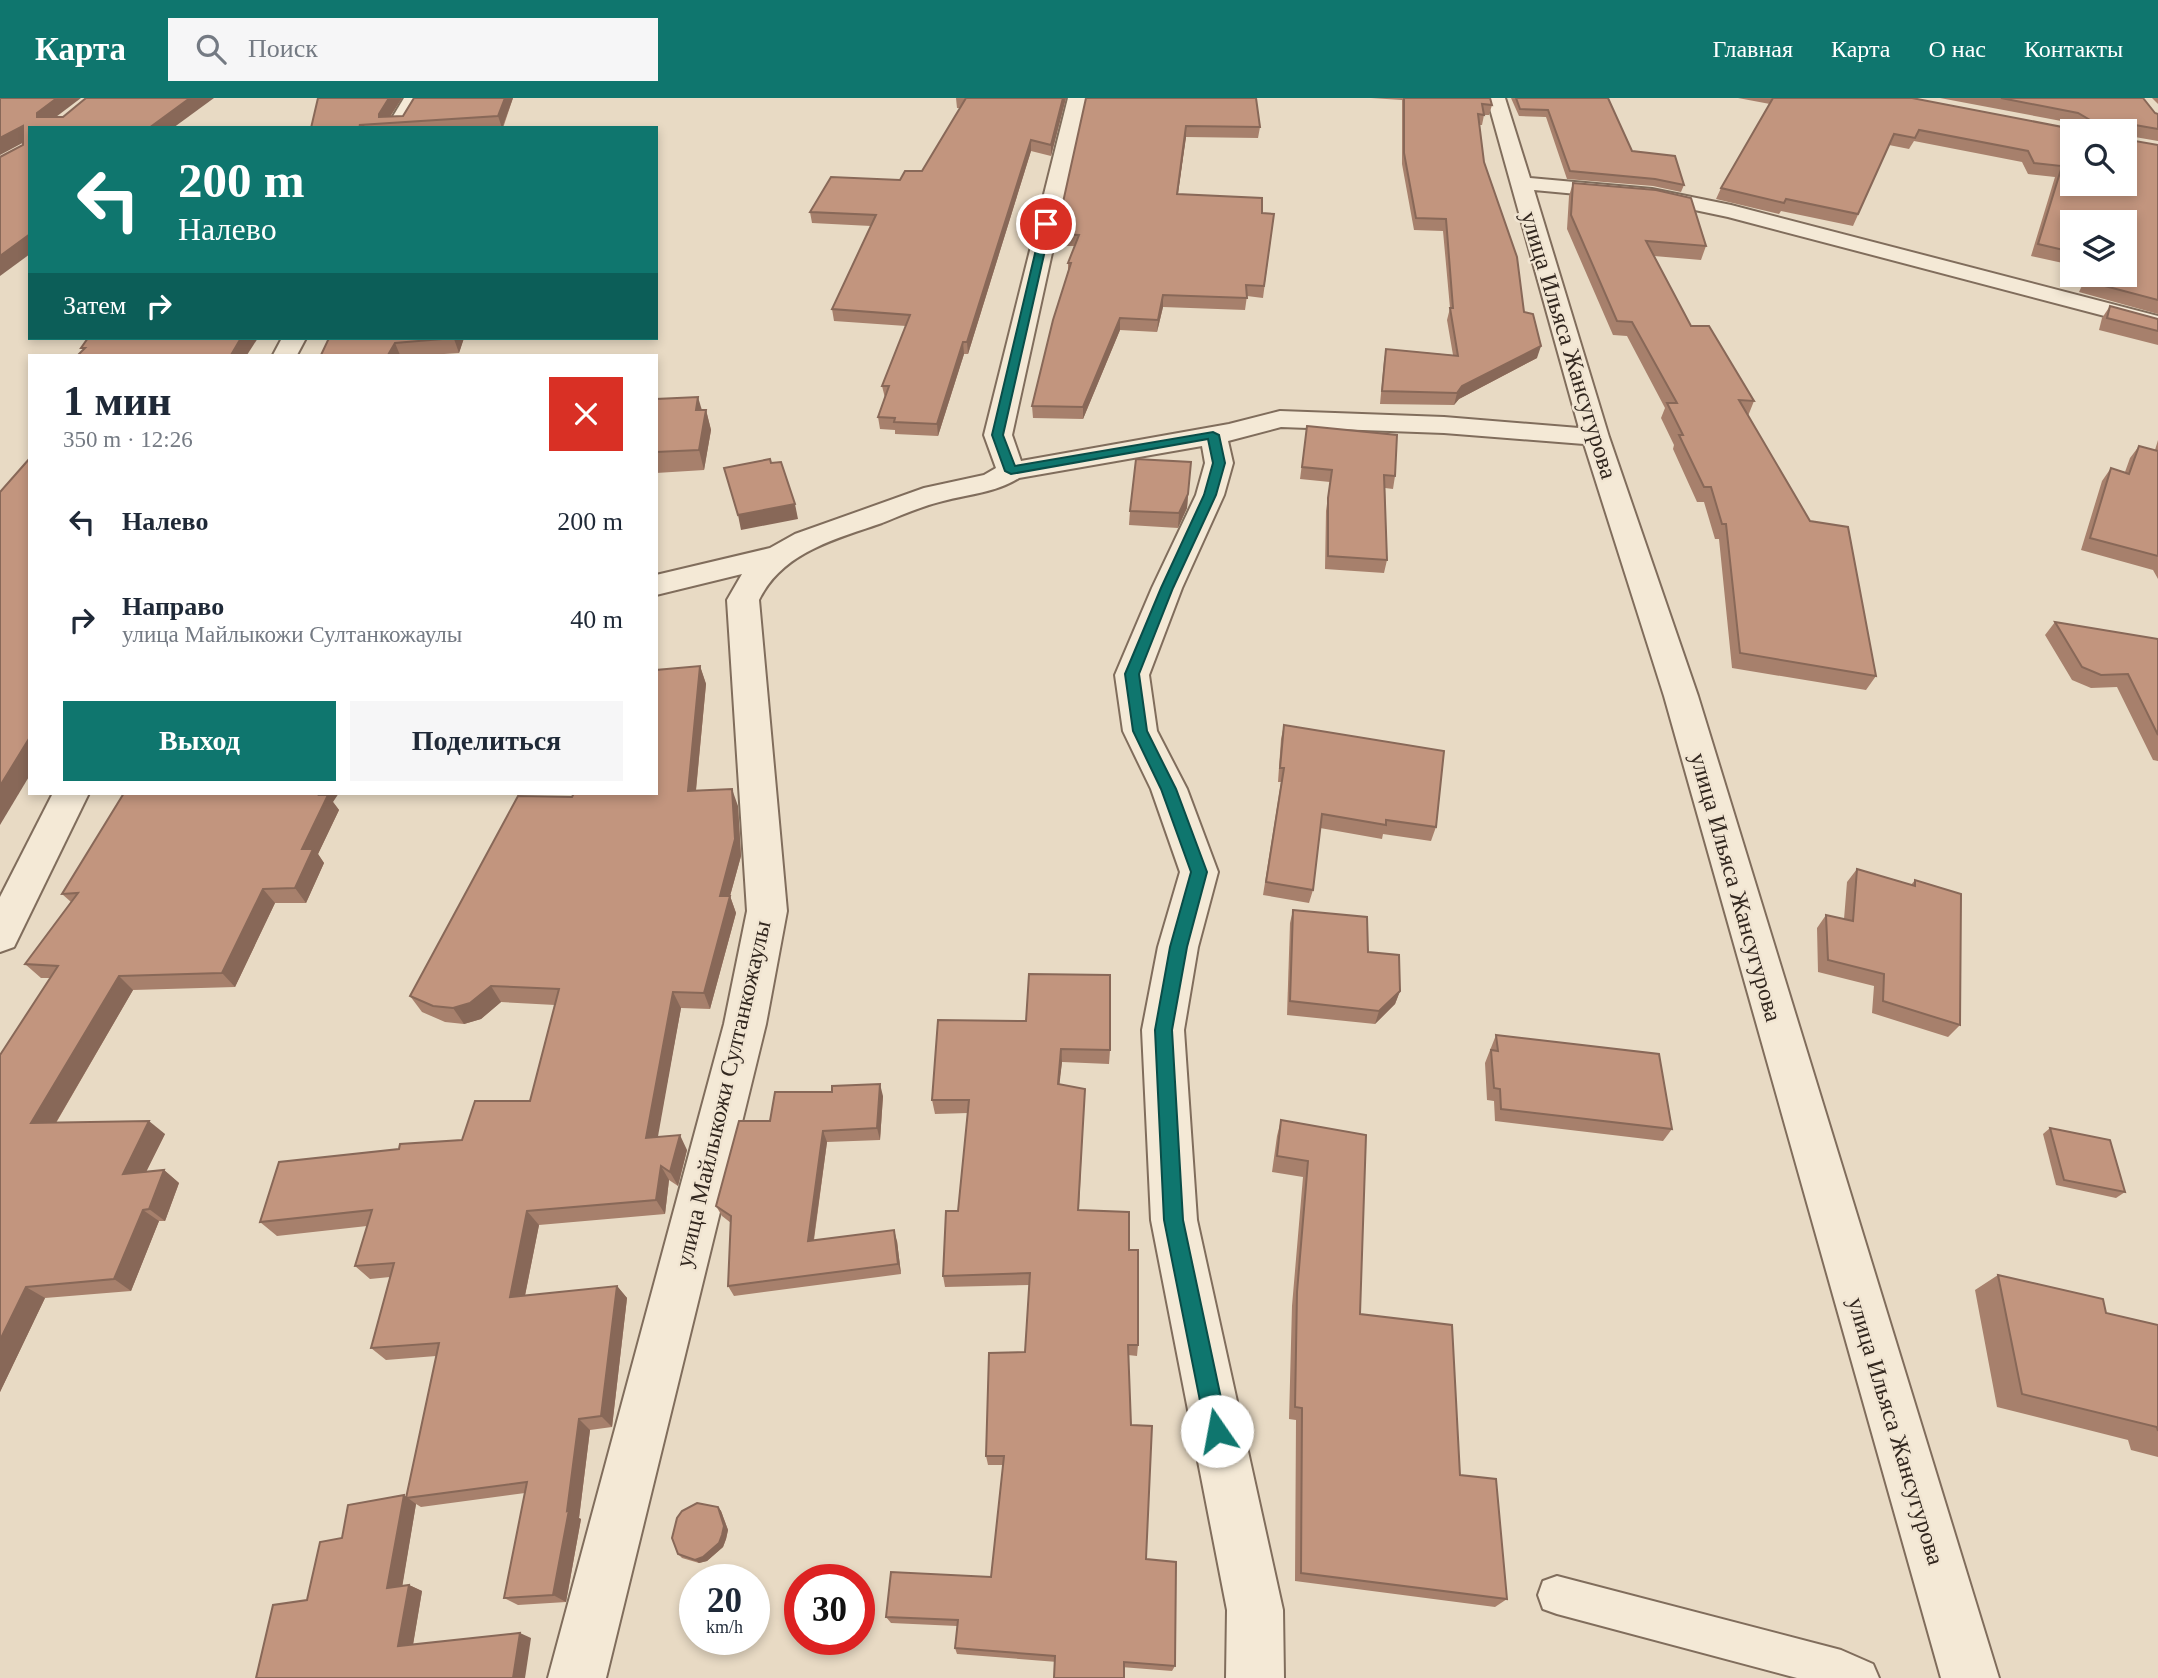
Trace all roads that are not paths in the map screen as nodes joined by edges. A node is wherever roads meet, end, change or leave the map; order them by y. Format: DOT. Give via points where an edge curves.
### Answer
graph roads {
  1 [pos="413,98"];
  2 [pos="1077,98"];
  3 [pos="1496,98"];
  4 [pos="397,126"];
  5 [pos="1520,183"];
  6 [pos="2158,323"];
  7 [pos="1213,435"];
  8 [pos="1595,437"];
  9 [pos="1011,471"];
  10 [pos="779,555"];
  11 [pos="658,585"];
  12 [pos="70,795"];
  13 [pos="0,936"];
  14 [pos="1557,1595"];
  15 [pos="577,1678"];
  16 [pos="1255,1678"];
  17 [pos="1859,1678"];
  18 [pos="1970,1678"];
  1 -- 4 [label="street"];
  2 -- 9 [label="street" via="998,435"];
  3 -- 5 [label="street, улица Ильяса Жансугурова"];
  5 -- 6 [label="street" via="1651,195 1731,211"];
  5 -- 8 [label="street, улица Ильяса Жансугурова"];
  7 -- 8 [label="street, улица Майлыкожи Султанкожаулы" via="1280,419"];
  7 -- 9 [label="street, улица Майлыкожи Султанкожаулы"];
  7 -- 16 [label="street" via="1219,463 1210,495 1132,674 1140,731 1199,872 1178,947 1163,1030 1174,1220 1255,1610"];
  8 -- 18 [label="street, улица Ильяса Жансугурова" via="1681,696"];
  9 -- 10 [label="street, улица Майлыкожи Султанкожаулы" via="993,482 934,494 806,540"];
  10 -- 11 [label="street"];
  10 -- 15 [label="street, улица Майлыкожи Султанкожаулы" via="753,580 743,600 767,911 745,1024"];
  12 -- 13 [label="street"];
  14 -- 17 [label="lane"];
}
